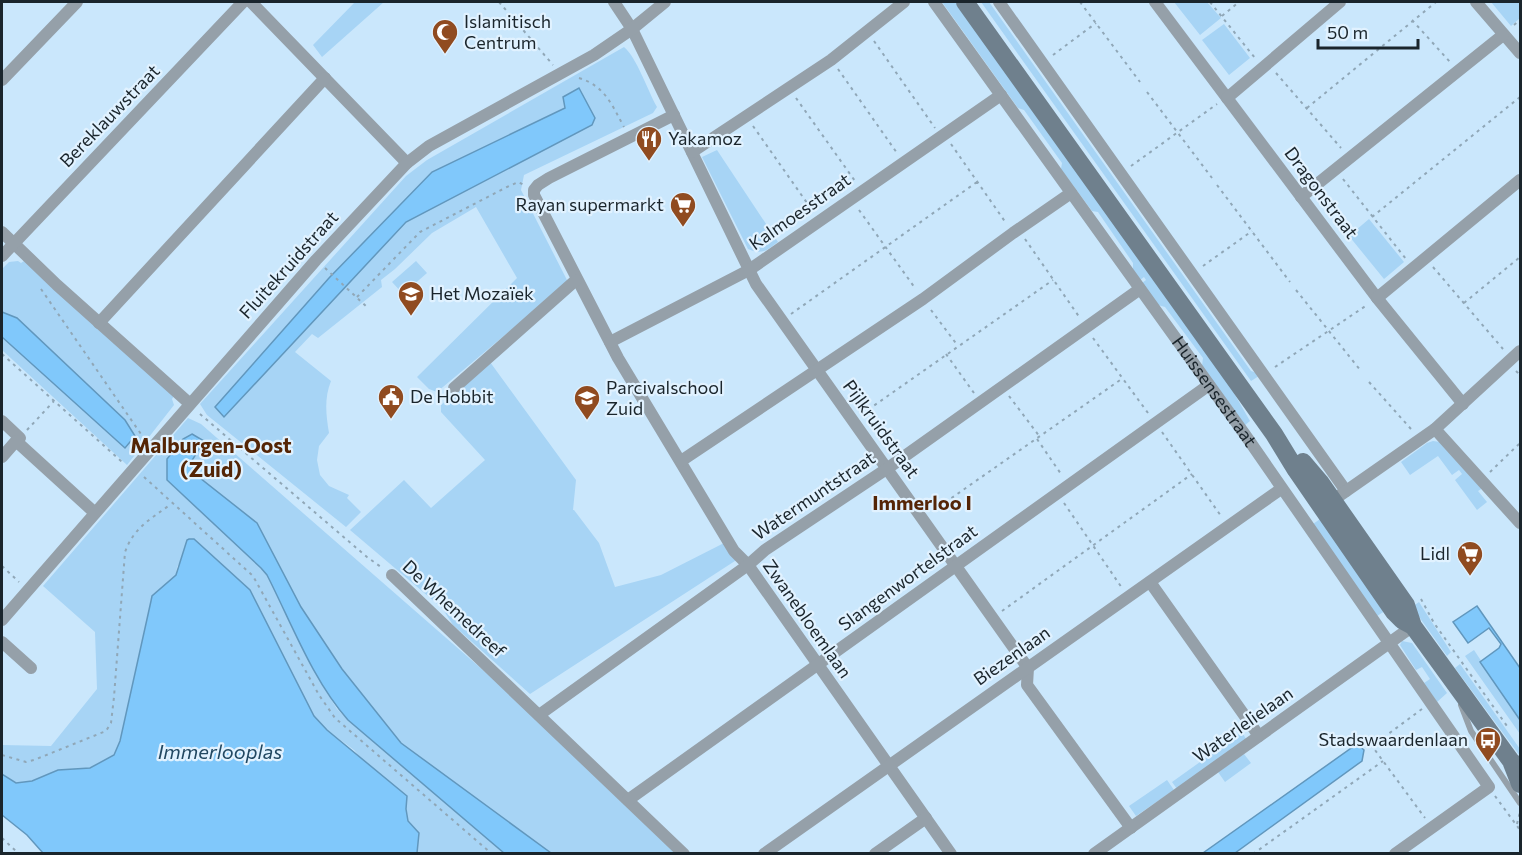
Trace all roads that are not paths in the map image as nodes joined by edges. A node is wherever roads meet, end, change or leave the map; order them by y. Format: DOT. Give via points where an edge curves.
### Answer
graph roads {
  1 [pos="77,2"];
  2 [pos="243,2"];
  3 [pos="251,2"];
  4 [pos="614,2"];
  5 [pos="665,2"];
  6 [pos="904,2"];
  7 [pos="934,2"];
  8 [pos="965,2"];
  9 [pos="999,2"];
  10 [pos="1155,2"];
  11 [pos="1340,2"];
  12 [pos="1476,2"];
  13 [pos="632,29"];
  14 [pos="1503,35"];
  15 [pos="1521,53"];
  16 [pos="325,78"];
  17 [pos="2,80"];
  18 [pos="1001,95"];
  19 [pos="1227,98"];
  20 [pos="674,115"];
  21 [pos="692,152"];
  22 [pos="407,163"];
  23 [pos="1521,180"];
  24 [pos="1071,193"];
  25 [pos="1301,197"];
  26 [pos="2,232"];
  27 [pos="14,243"];
  28 [pos="2,256"];
  29 [pos="749,270"];
  30 [pos="576,280"];
  31 [pos="1140,289"];
  32 [pos="1377,298"];
  33 [pos="99,323"];
  34 [pos="610,342"];
  35 [pos="1516,355"];
  36 [pos="817,371"];
  37 [pos="1209,385"];
  38 [pos="454,388"];
  39 [pos="189,403"];
  40 [pos="1463,404"];
  41 [pos="2,421"];
  42 [pos="1435,429"];
  43 [pos="20,438"];
  44 [pos="2,457"];
  45 [pos="681,461"];
  46 [pos="888,468"];
  47 [pos="1281,489"];
  48 [pos="1334,500"];
  49 [pos="95,513"];
  50 [pos="1521,523"];
  51 [pos="748,565"];
  52 [pos="957,566"];
  53 [pos="392,575"];
  54 [pos="1150,582"];
  55 [pos="2,620"];
  56 [pos="1413,626"];
  57 [pos="2,642"];
  58 [pos="1390,644"];
  59 [pos="817,665"];
  60 [pos="31,668"];
  61 [pos="1028,668"];
  62 [pos="1452,682"];
  63 [pos="539,714"];
  64 [pos="1259,736"];
  65 [pos="1516,764"];
  66 [pos="888,765"];
  67 [pos="1521,784"];
  68 [pos="628,800"];
  69 [pos="1521,803"];
  70 [pos="926,818"];
  71 [pos="1131,828"];
  72 [pos="684,854"];
  73 [pos="764,854"];
  74 [pos="875,854"];
  75 [pos="951,854"];
  76 [pos="1094,854"];
  77 [pos="1395,854"];
  1 -- 17 [label="street"];
  2 -- 27 [label="street, Bereklauwstraat"];
  3 -- 16 [label="street"];
  4 -- 13 [label="street, Pijlkruidstraat"];
  5 -- 13 [label="street, Fluitekruidstraat"];
  6 -- 21 [label="street" via="831,60"];
  7 -- 18 [label="street, Huissensestraat"];
  8 -- 48 [label="street, Huissensestraat" via="1296,470"];
  9 -- 48 [label="street, Huissensestraat" via="1264,375"];
  10 -- 19 [label="street, Dragonstraat"];
  11 -- 19 [label="street"];
  12 -- 14 [label="street"];
  13 -- 20 [label="street, Pijlkruidstraat"];
  13 -- 22 [label="street, Fluitekruidstraat" via="594,55 429,146"];
  14 -- 15 [label="street"];
  14 -- 25 [label="street"];
  16 -- 22 [label="street"];
  16 -- 33 [label="street"];
  18 -- 24 [label="street, Huissensestraat"];
  18 -- 29 [label="street, Kalmoesstraat"];
  19 -- 25 [label="street, Dragonstraat"];
  20 -- 21 [label="street, Pijlkruidstraat"];
  20 -- 30 [label="street, Zwanebloemlaan" via="549,178 534,190"];
  21 -- 29 [label="street, Pijlkruidstraat"];
  22 -- 39 [label="street, Fluitekruidstraat"];
  23 -- 32 [label="street"];
  24 -- 31 [label="street, Huissensestraat"];
  24 -- 36 [label="street"];
  25 -- 32 [label="street, Dragonstraat"];
  26 -- 27 [label="street"];
  27 -- 28 [label="street, Bereklauwstraat"];
  27 -- 33 [label="street"];
  29 -- 34 [label="street, Kalmoesstraat"];
  29 -- 36 [label="street, Pijlkruidstraat"];
  30 -- 34 [label="street, Zwanebloemlaan"];
  30 -- 38 [label="street"];
  31 -- 37 [label="street, Huissensestraat"];
  31 -- 46 [label="street, Watermuntstraat"];
  32 -- 40 [label="street, Dragonstraat"];
  33 -- 39 [label="street"];
  34 -- 45 [label="street, Zwanebloemlaan"];
  35 -- 40 [label="street"];
  36 -- 45 [label="street"];
  36 -- 46 [label="street, Pijlkruidstraat"];
  37 -- 47 [label="street, Huissensestraat"];
  37 -- 52 [label="street, Slangenwortelstraat"];
  39 -- 49 [label="street, Fluitekruidstraat"];
  40 -- 42 [label="street"];
  41 -- 43 [label="street"];
  42 -- 48 [label="street"];
  42 -- 50 [label="street"];
  44 -- 49 [label="street" via="16,441"];
  45 -- 51 [label="street, Zwanebloemlaan" via="734,551"];
  46 -- 51 [label="street, Watermuntstraat"];
  46 -- 52 [label="street, Pijlkruidstraat"];
  47 -- 54 [label="street, Biezenlaan"];
  47 -- 58 [label="street, Huissensestraat"];
  48 -- 56 [label="street, Huissensestraat" via="1395,612"];
  49 -- 55 [label="street, Fluitekruidstraat"];
  51 -- 59 [label="street, Zwanebloemlaan"];
  51 -- 63 [label="street, Watermuntstraat"];
  52 -- 59 [label="street, Slangenwortelstraat"];
  52 -- 61 [label="street, Pijlkruidstraat"];
  53 -- 63 [label="street, De Whemedreef"];
  54 -- 61 [label="street, Biezenlaan"];
  54 -- 64 [label="street"];
  56 -- 58 [label="street, Waterlelielaan"];
  56 -- 62 [label="street, Huissensestraat"];
  57 -- 60 [label="street"];
  58 -- 64 [label="street, Waterlelielaan"];
  58 -- 77 [label="street, Huissensestraat" via="1489,787"];
  59 -- 66 [label="street, Zwanebloemlaan"];
  59 -- 68 [label="street, Slangenwortelstraat"];
  61 -- 66 [label="street, Biezenlaan"];
  61 -- 71 [label="street, Pijlkruidstraat" via="1027,685"];
  62 -- 65 [label="street, Huissensestraat"];
  62 -- 69 [label="lane, Huissensestraat" via="1471,731"];
  63 -- 68 [label="street, De Whemedreef"];
  64 -- 71 [label="street, Waterlelielaan"];
  65 -- 67 [label="street, Huissensestraat"];
  66 -- 70 [label="street, Zwanebloemlaan"];
  66 -- 73 [label="street, Biezenlaan"];
  68 -- 72 [label="street, De Whemedreef"];
  70 -- 74 [label="street"];
  70 -- 75 [label="street, Zwanebloemlaan"];
  71 -- 76 [label="street, Waterlelielaan"];
}
